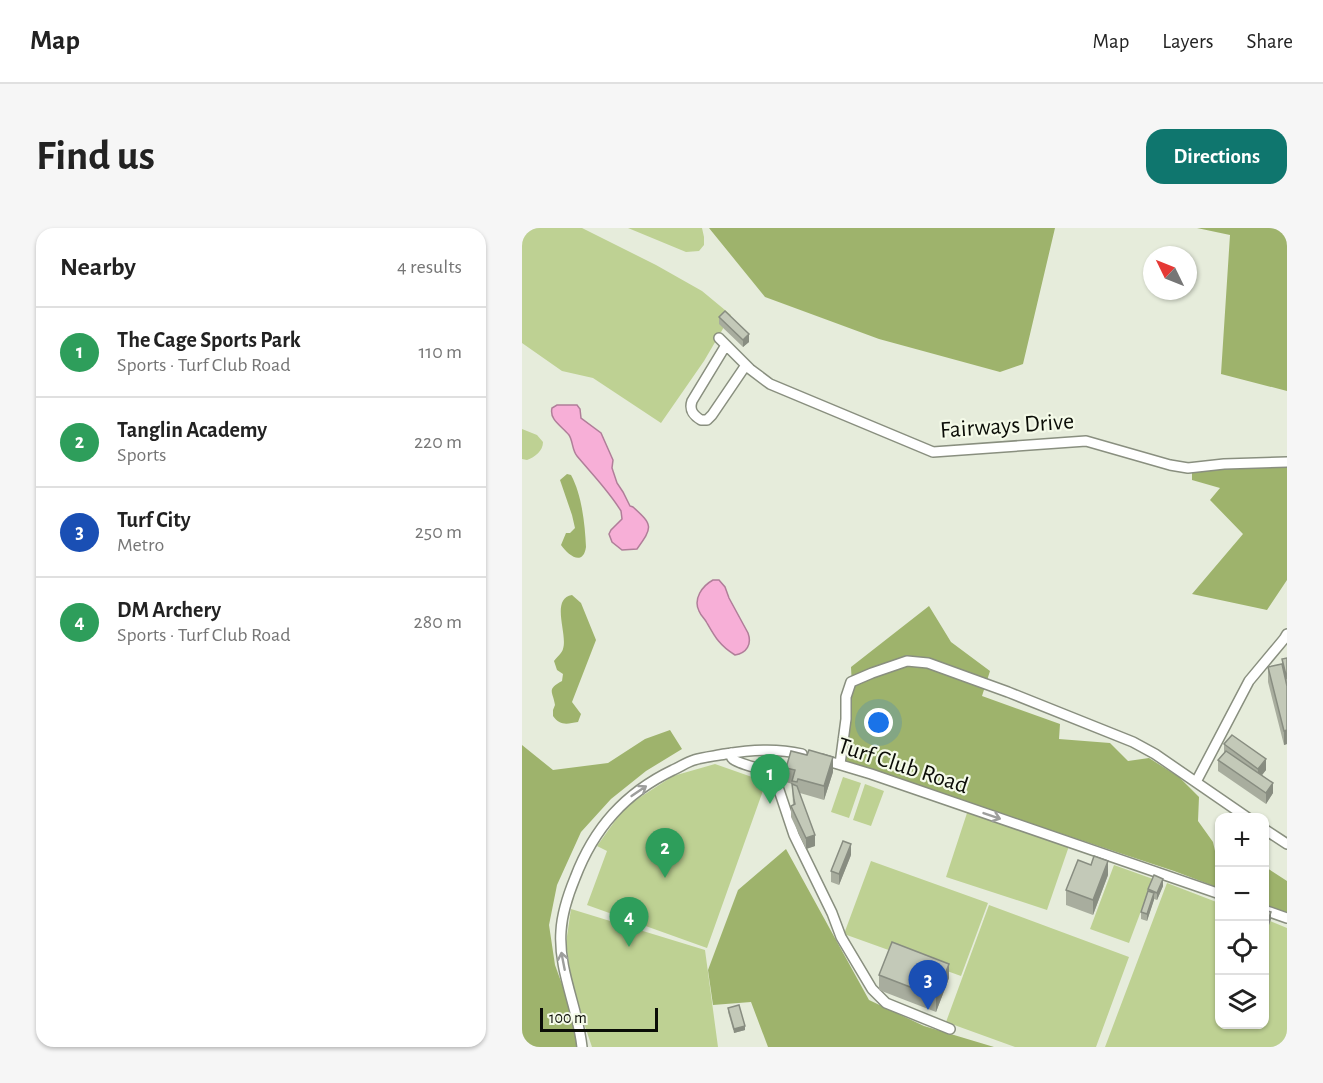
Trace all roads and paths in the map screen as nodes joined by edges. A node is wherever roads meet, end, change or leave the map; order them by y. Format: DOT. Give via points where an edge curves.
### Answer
graph roads {
  1 [pos="746,364"];
  2 [pos="1287,462"];
  3 [pos="1287,634"];
  4 [pos="731,753"];
  5 [pos="840,764"];
  6 [pos="1196,782"];
  7 [pos="1241,813"];
  8 [pos="1269,832"];
  9 [pos="1287,844"];
  10 [pos="1215,892"];
  11 [pos="1269,912"];
  12 [pos="1287,918"];
  13 [pos="950,1029"];
  14 [pos="582,1047"];
  1 -- 1 [label="street, Fairways Drive" via="715,412 707,420 697,418 692,401 722,342"];
  1 -- 2 [label="street, Fairways Drive" via="770,384 933,452 1086,441 1188,468"];
  3 -- 6 [label="street" via="1248,681"];
  4 -- 5 [label="street, Turf Club Road" via="779,750"];
  4 -- 13 [label="street" via="736,761 774,775 794,835 841,937 872,989 886,1003"];
  14 -- 4 [label="street, Turf Club Road, one-way" via="561,947 564,910 581,862 607,820 627,798 694,760"];
  5 -- 6 [label="street" via="847,680 851,682 907,661 928,663 1133,741"];
  5 -- 10 [label="street, Turf Club Road, one-way"];
  6 -- 7 [label="street"];
  8 -- 9 [label="street"];
  11 -- 12 [label="street"];
}
